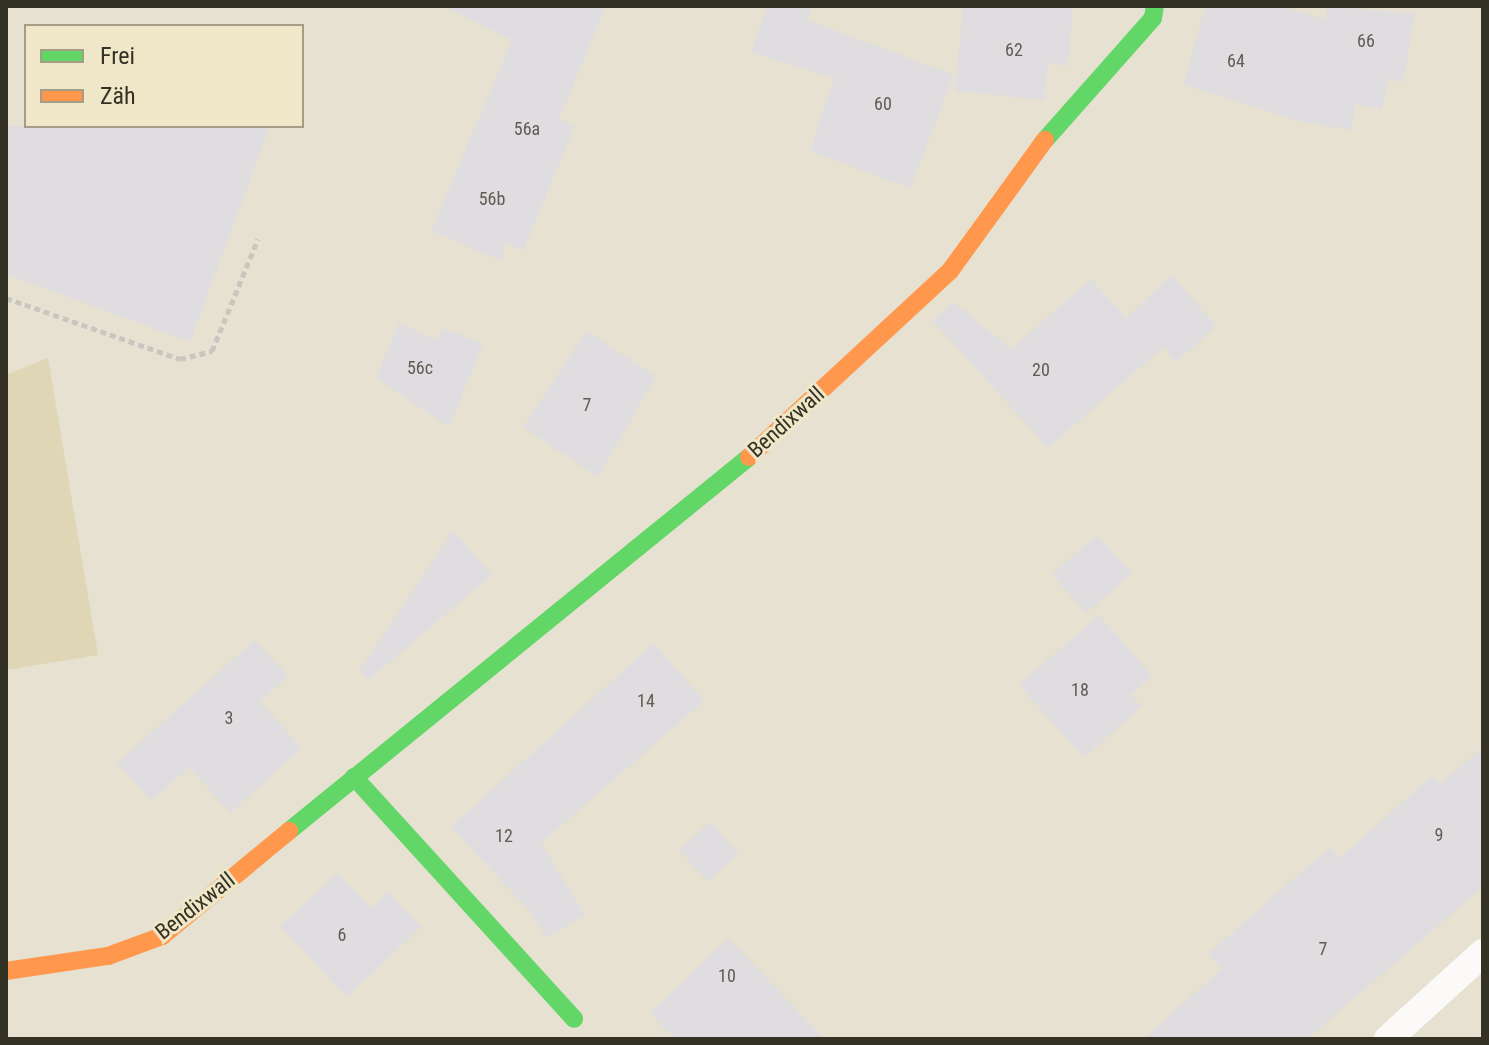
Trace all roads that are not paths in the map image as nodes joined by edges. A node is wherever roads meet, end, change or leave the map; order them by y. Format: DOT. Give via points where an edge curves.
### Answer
graph roads {
  1 [pos="1154,12"];
  2 [pos="354,777"];
  3 [pos="1483,953"];
  4 [pos="6,971"];
  5 [pos="574,1019"];
  6 [pos="1388,1039"];
  1 -- 2 [label="street, Bendixwall" via="1044,141 950,271 759,449"];
  2 -- 4 [label="street, Bendixwall" via="162,936 108,956"];
  2 -- 5 [label="street"];
  3 -- 6 [label="lane"];
}
